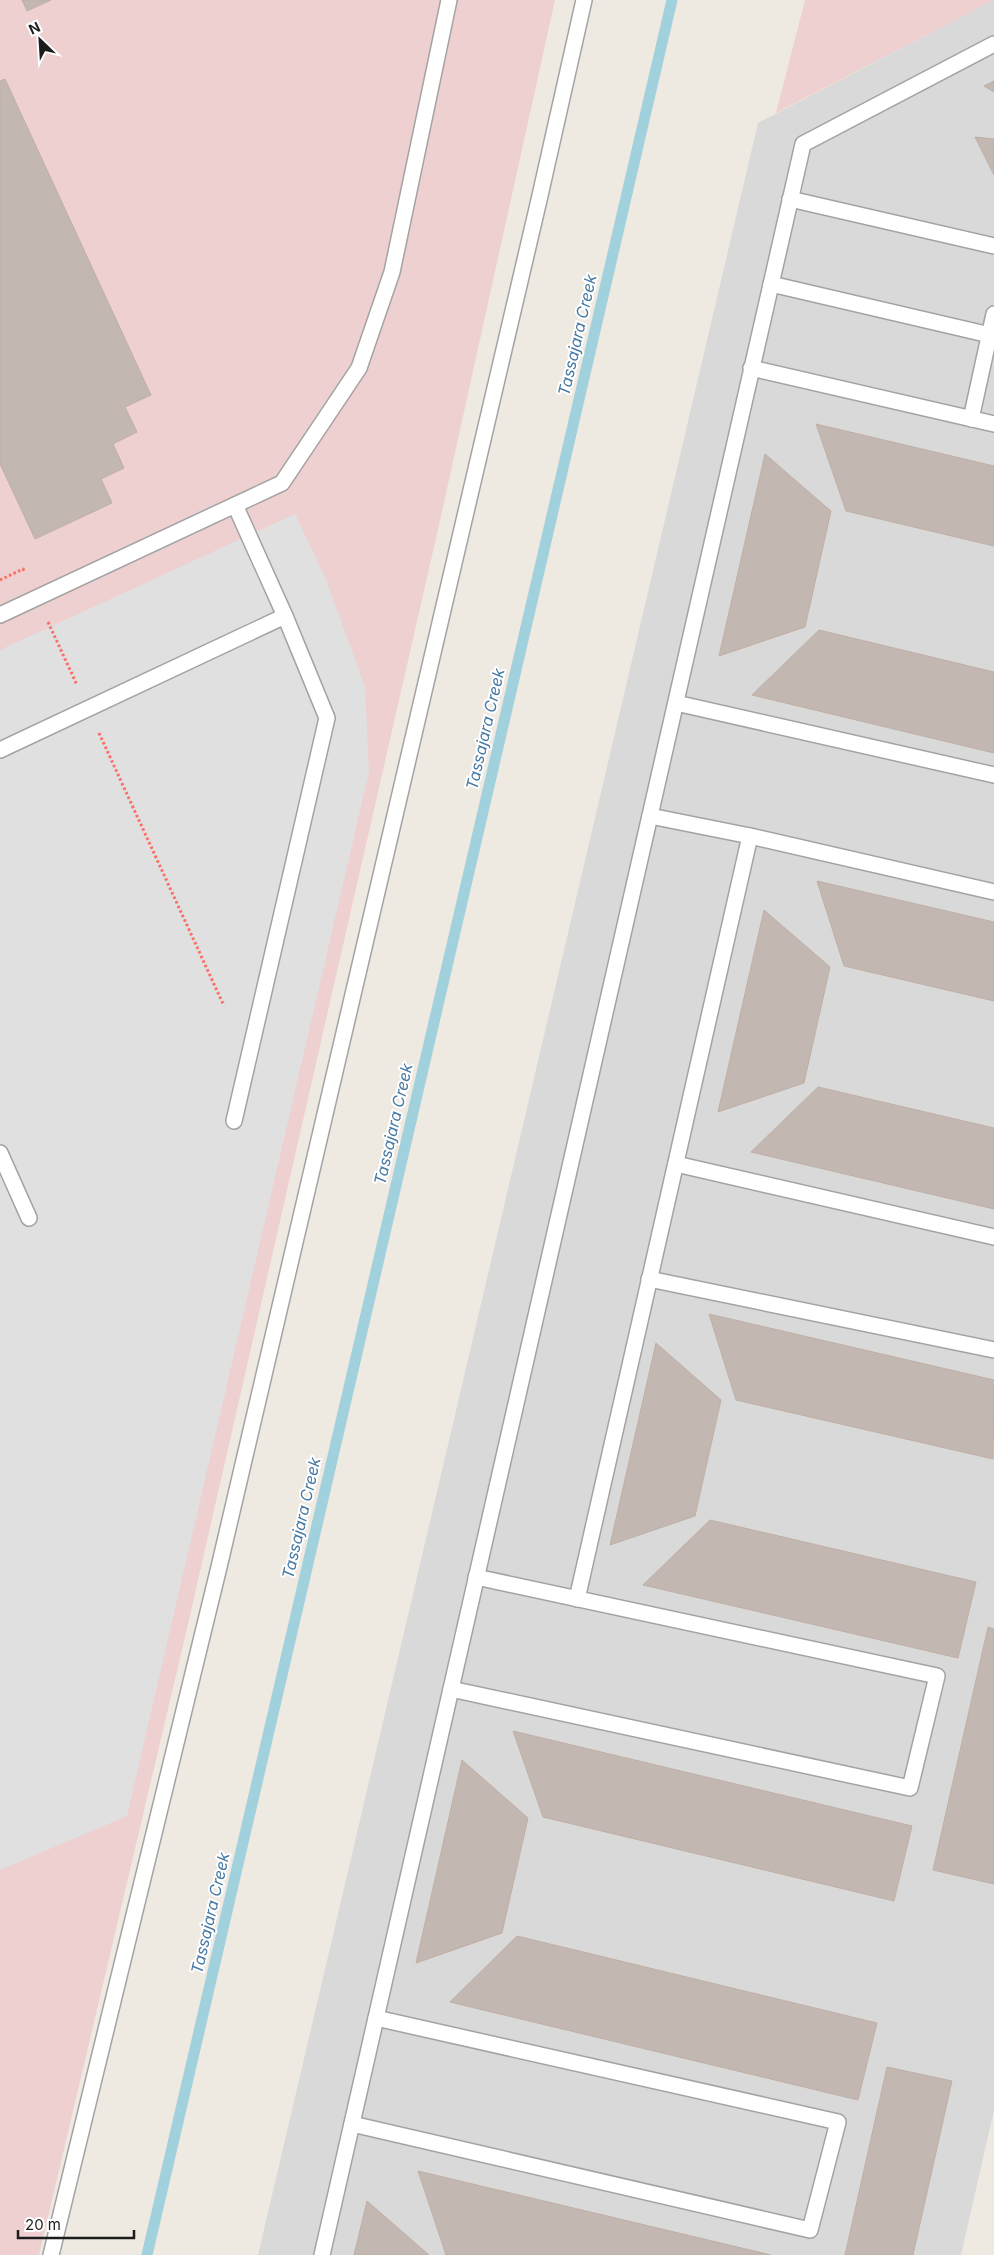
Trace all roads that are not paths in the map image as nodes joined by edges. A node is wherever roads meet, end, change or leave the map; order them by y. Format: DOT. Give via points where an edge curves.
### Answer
graph roads {
  1 [pos="449,0"];
  2 [pos="584,0"];
  3 [pos="994,44"];
  4 [pos="790,199"];
  5 [pos="994,246"];
  6 [pos="771,284"];
  7 [pos="994,314"];
  8 [pos="992,335"];
  9 [pos="752,368"];
  10 [pos="971,419"];
  11 [pos="994,424"];
  12 [pos="235,505"];
  13 [pos="0,615"];
  14 [pos="285,616"];
  15 [pos="676,702"];
  16 [pos="0,750"];
  17 [pos="994,774"];
  18 [pos="650,816"];
  19 [pos="750,836"];
  20 [pos="994,892"];
  21 [pos="234,1120"];
  22 [pos="0,1153"];
  23 [pos="676,1164"];
  24 [pos="30,1218"];
  25 [pos="994,1237"];
  26 [pos="649,1278"];
  27 [pos="994,1350"];
  28 [pos="476,1577"];
  29 [pos="577,1599"];
  30 [pos="451,1689"];
  31 [pos="376,2018"];
  32 [pos="352,2124"];
  33 [pos="51,2255"];
  34 [pos="322,2255"];
  1 -- 12 [label="lane" via="392,272 359,368 282,483"];
  2 -- 33 [label="lane" via="219,1567"];
  3 -- 4 [label="lane" via="803,144"];
  4 -- 5 [label="lane"];
  4 -- 6 [label="lane"];
  6 -- 8 [label="lane"];
  6 -- 9 [label="lane"];
  7 -- 8 [label="lane"];
  8 -- 10 [label="lane"];
  9 -- 10 [label="lane"];
  9 -- 15 [label="lane"];
  10 -- 11 [label="lane"];
  12 -- 13 [label="lane"];
  12 -- 14 [label="lane"];
  14 -- 16 [label="lane"];
  14 -- 21 [label="lane" via="327,718"];
  15 -- 17 [label="lane"];
  15 -- 18 [label="lane"];
  18 -- 19 [label="lane"];
  18 -- 28 [label="lane"];
  19 -- 20 [label="lane"];
  19 -- 23 [label="lane"];
  22 -- 24 [label="lane"];
  23 -- 25 [label="lane"];
  23 -- 26 [label="lane"];
  26 -- 27 [label="lane"];
  26 -- 29 [label="lane"];
  28 -- 29 [label="lane"];
  28 -- 30 [label="lane"];
  29 -- 30 [label="lane" via="937,1676 910,1788"];
  30 -- 31 [label="lane"];
  31 -- 32 [label="lane"];
  31 -- 32 [label="lane" via="838,2122 810,2230"];
  32 -- 34 [label="lane"];
}
